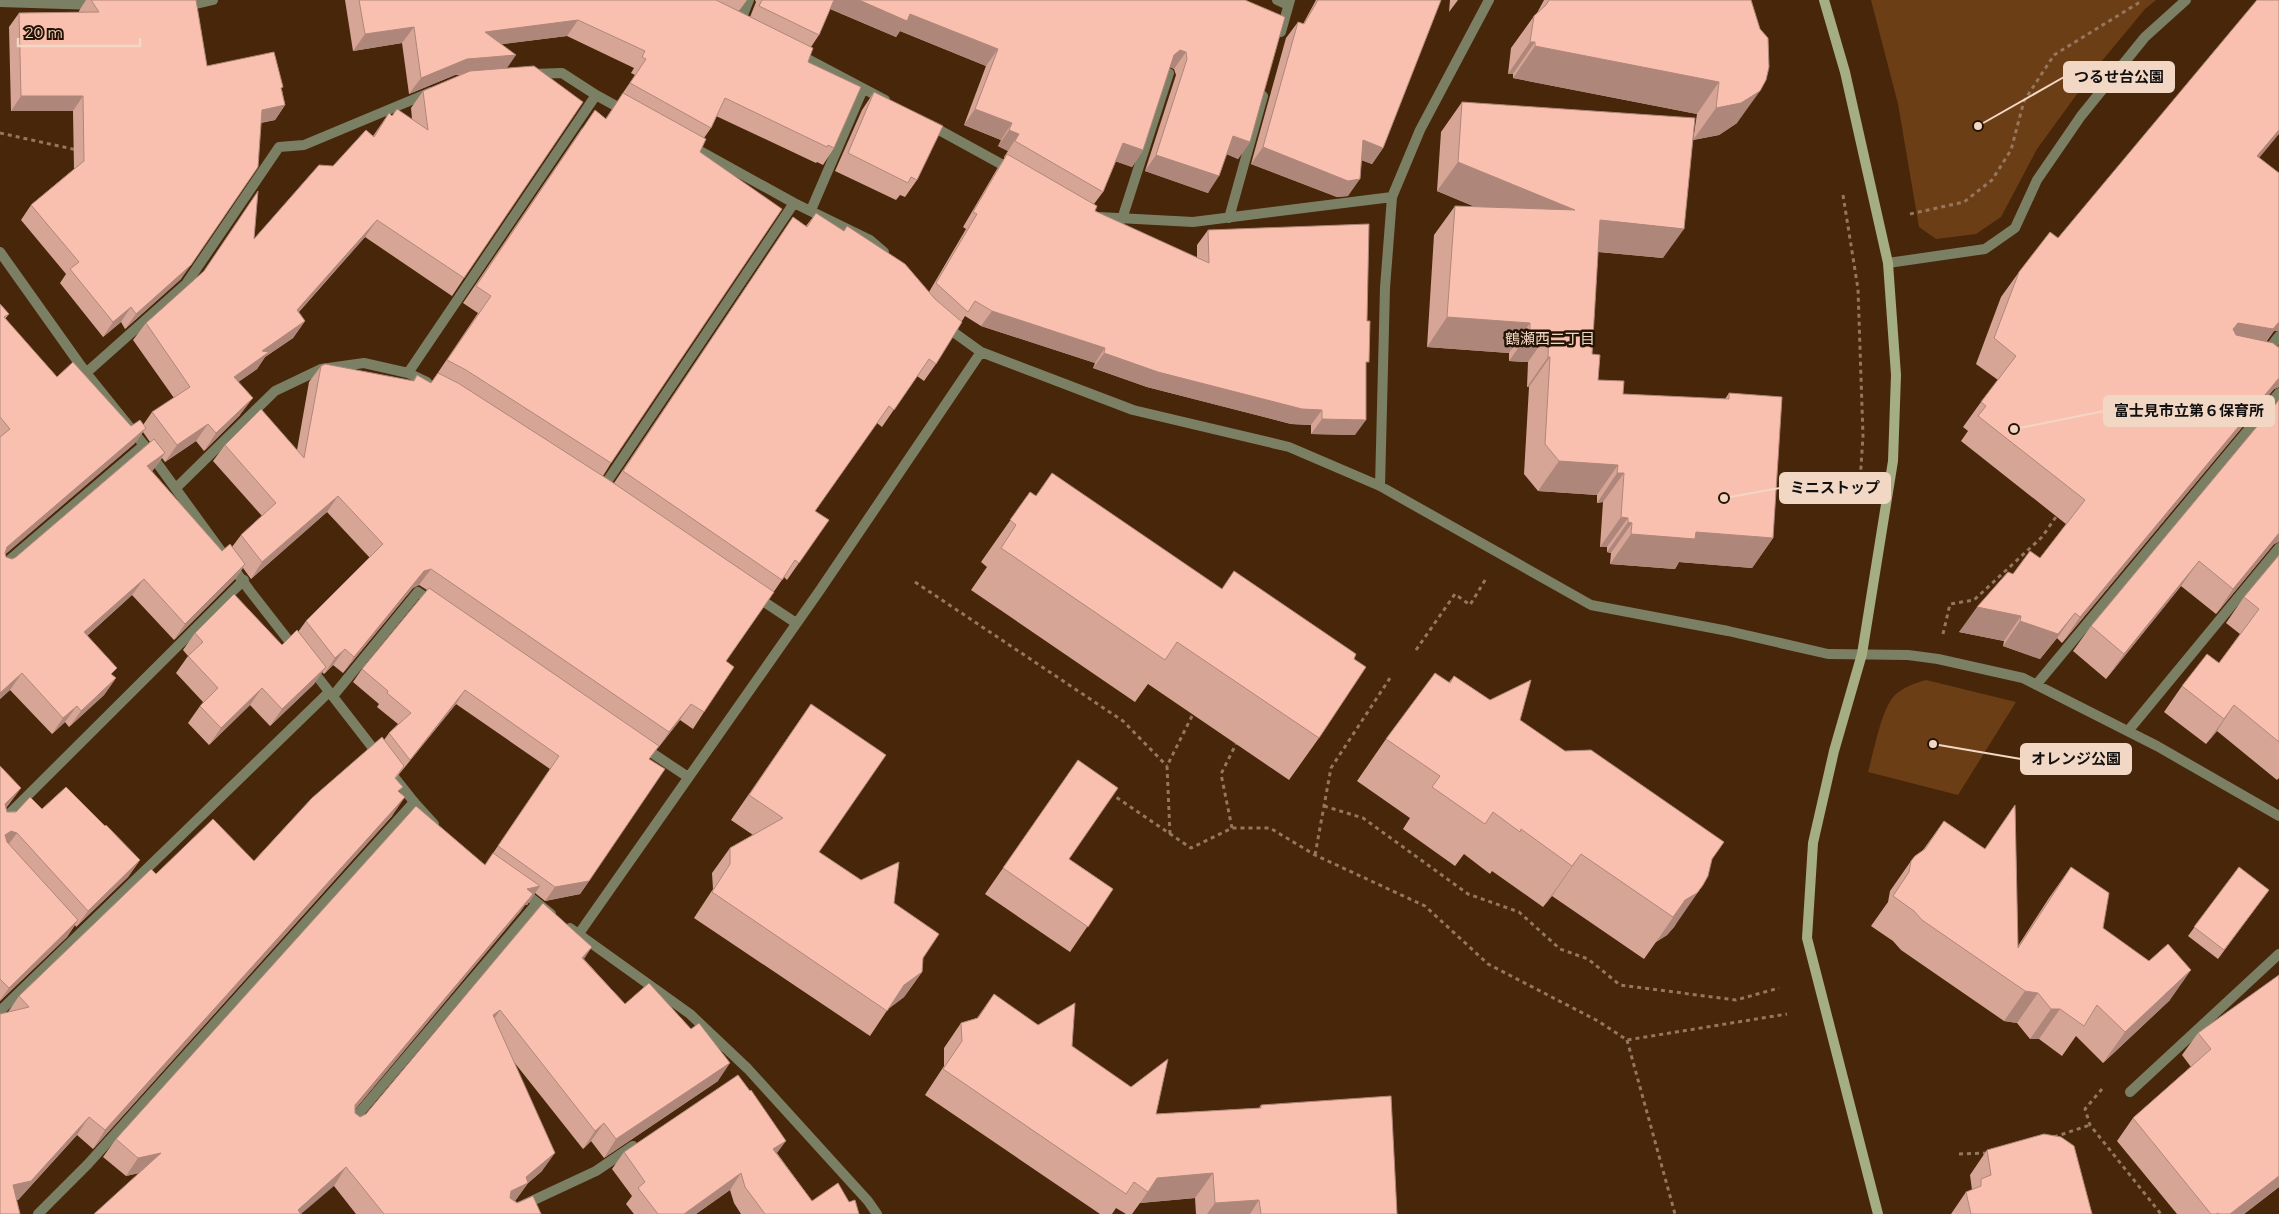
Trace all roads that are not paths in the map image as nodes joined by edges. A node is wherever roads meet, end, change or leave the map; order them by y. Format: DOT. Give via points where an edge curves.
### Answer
graph roads {
  1 [pos="212,0"];
  2 [pos="749,0"];
  3 [pos="1276,0"];
  4 [pos="1489,0"];
  5 [pos="1824,0"];
  6 [pos="2186,0"];
  7 [pos="0,2"];
  8 [pos="1289,3"];
  9 [pos="106,5"];
  10 [pos="174,6"];
  11 [pos="739,26"];
  12 [pos="1278,41"];
  13 [pos="790,50"];
  14 [pos="1168,73"];
  15 [pos="520,76"];
  16 [pos="863,88"];
  17 [pos="1265,88"];
  18 [pos="438,90"];
  19 [pos="596,96"];
  20 [pos="896,107"];
  21 [pos="631,113"];
  22 [pos="922,120"];
  23 [pos="681,140"];
  24 [pos="1021,175"];
  25 [pos="1392,197"];
  26 [pos="794,202"];
  27 [pos="811,210"];
  28 [pos="1085,212"];
  29 [pos="1229,218"];
  30 [pos="1122,219"];
  31 [pos="0,252"];
  32 [pos="888,259"];
  33 [pos="1888,263"];
  34 [pos="934,317"];
  35 [pos="2279,336"];
  36 [pos="981,352"];
  37 [pos="2258,362"];
  38 [pos="86,373"];
  39 [pos="408,373"];
  40 [pos="434,385"];
  41 [pos="2279,392"];
  42 [pos="144,445"];
  43 [pos="1380,486"];
  44 [pos="176,488"];
  45 [pos="601,490"];
  46 [pos="2279,548"];
  47 [pos="0,568"];
  48 [pos="244,580"];
  49 [pos="744,588"];
  50 [pos="443,609"];
  51 [pos="796,623"];
  52 [pos="1862,654"];
  53 [pos="2036,685"];
  54 [pos="331,694"];
  55 [pos="2128,731"];
  56 [pos="631,738"];
  57 [pos="688,777"];
  58 [pos="414,802"];
  59 [pos="2279,816"];
  60 [pos="0,823"];
  61 [pos="439,829"];
  62 [pos="515,886"];
  63 [pos="537,902"];
  64 [pos="578,935"];
  65 [pos="2279,954"];
  66 [pos="0,1011"];
  67 [pos="2130,1092"];
  68 [pos="348,1128"];
  69 [pos="644,1139"];
  70 [pos="38,1214"];
  71 [pos="504,1214"];
  72 [pos="877,1214"];
  73 [pos="1878,1214"];
  1 -- 10 [label="street"];
  2 -- 11 [label="street"];
  3 -- 8 [label="street"];
  4 -- 25 [label="street" via="1420,130"];
  5 -- 33 [label="street" via="1845,72"];
  6 -- 33 [label="street" via="2145,36 2081,116 2038,180 2015,228 1985,249"];
  7 -- 9 [label="street"];
  8 -- 12 [label="street"];
  13 -- 16 [label="street"];
  14 -- 30 [label="street"];
  15 -- 19 [label="street" via="562,73"];
  16 -- 20 [label="street"];
  16 -- 27 [label="street"];
  17 -- 29 [label="street"];
  18 -- 38 [label="street" via="304,145 279,147 186,284"];
  19 -- 21 [label="street"];
  19 -- 39 [label="street"];
  22 -- 24 [label="street"];
  23 -- 26 [label="street"];
  25 -- 29 [label="street"];
  25 -- 43 [label="street" via="1385,288"];
  26 -- 27 [label="street"];
  26 -- 45 [label="street"];
  27 -- 32 [label="street" via="870,240"];
  28 -- 30 [label="street" via="1093,217"];
  29 -- 30 [label="street" via="1194,222"];
  31 -- 38 [label="street"];
  33 -- 52 [label="street" via="1896,375 1893,461"];
  34 -- 36 [label="street"];
  35 -- 37 [label="street"];
  36 -- 43 [label="street" via="1133,410 1289,447"];
  36 -- 51 [label="street"];
  38 -- 42 [label="street"];
  39 -- 40 [label="street"];
  39 -- 44 [label="street" via="364,363 322,369 275,391"];
  41 -- 53 [label="street"];
  42 -- 44 [label="street"];
  42 -- 47 [label="street"];
  43 -- 52 [label="street" via="1591,605 1828,654"];
  44 -- 48 [label="street"];
  46 -- 55 [label="street"];
  48 -- 54 [label="street"];
  48 -- 60 [label="street"];
  49 -- 51 [label="street"];
  50 -- 54 [label="street" via="418,592"];
  51 -- 57 [label="street"];
  52 -- 53 [label="street" via="1938,659 2022,678"];
  52 -- 73 [label="street" via="1834,751 1813,843 1807,938"];
  53 -- 55 [label="street"];
  54 -- 58 [label="street"];
  54 -- 66 [label="street" via="73,935"];
  55 -- 59 [label="street"];
  56 -- 57 [label="street"];
  57 -- 64 [label="street"];
  58 -- 61 [label="street"];
  58 -- 70 [label="street" via="88,1164"];
  62 -- 63 [label="street"];
  63 -- 64 [label="street"];
  63 -- 68 [label="street"];
  64 -- 72 [label="street" via="690,1014"];
  65 -- 67 [label="street"];
  69 -- 71 [label="street" via="596,1171"];
}
